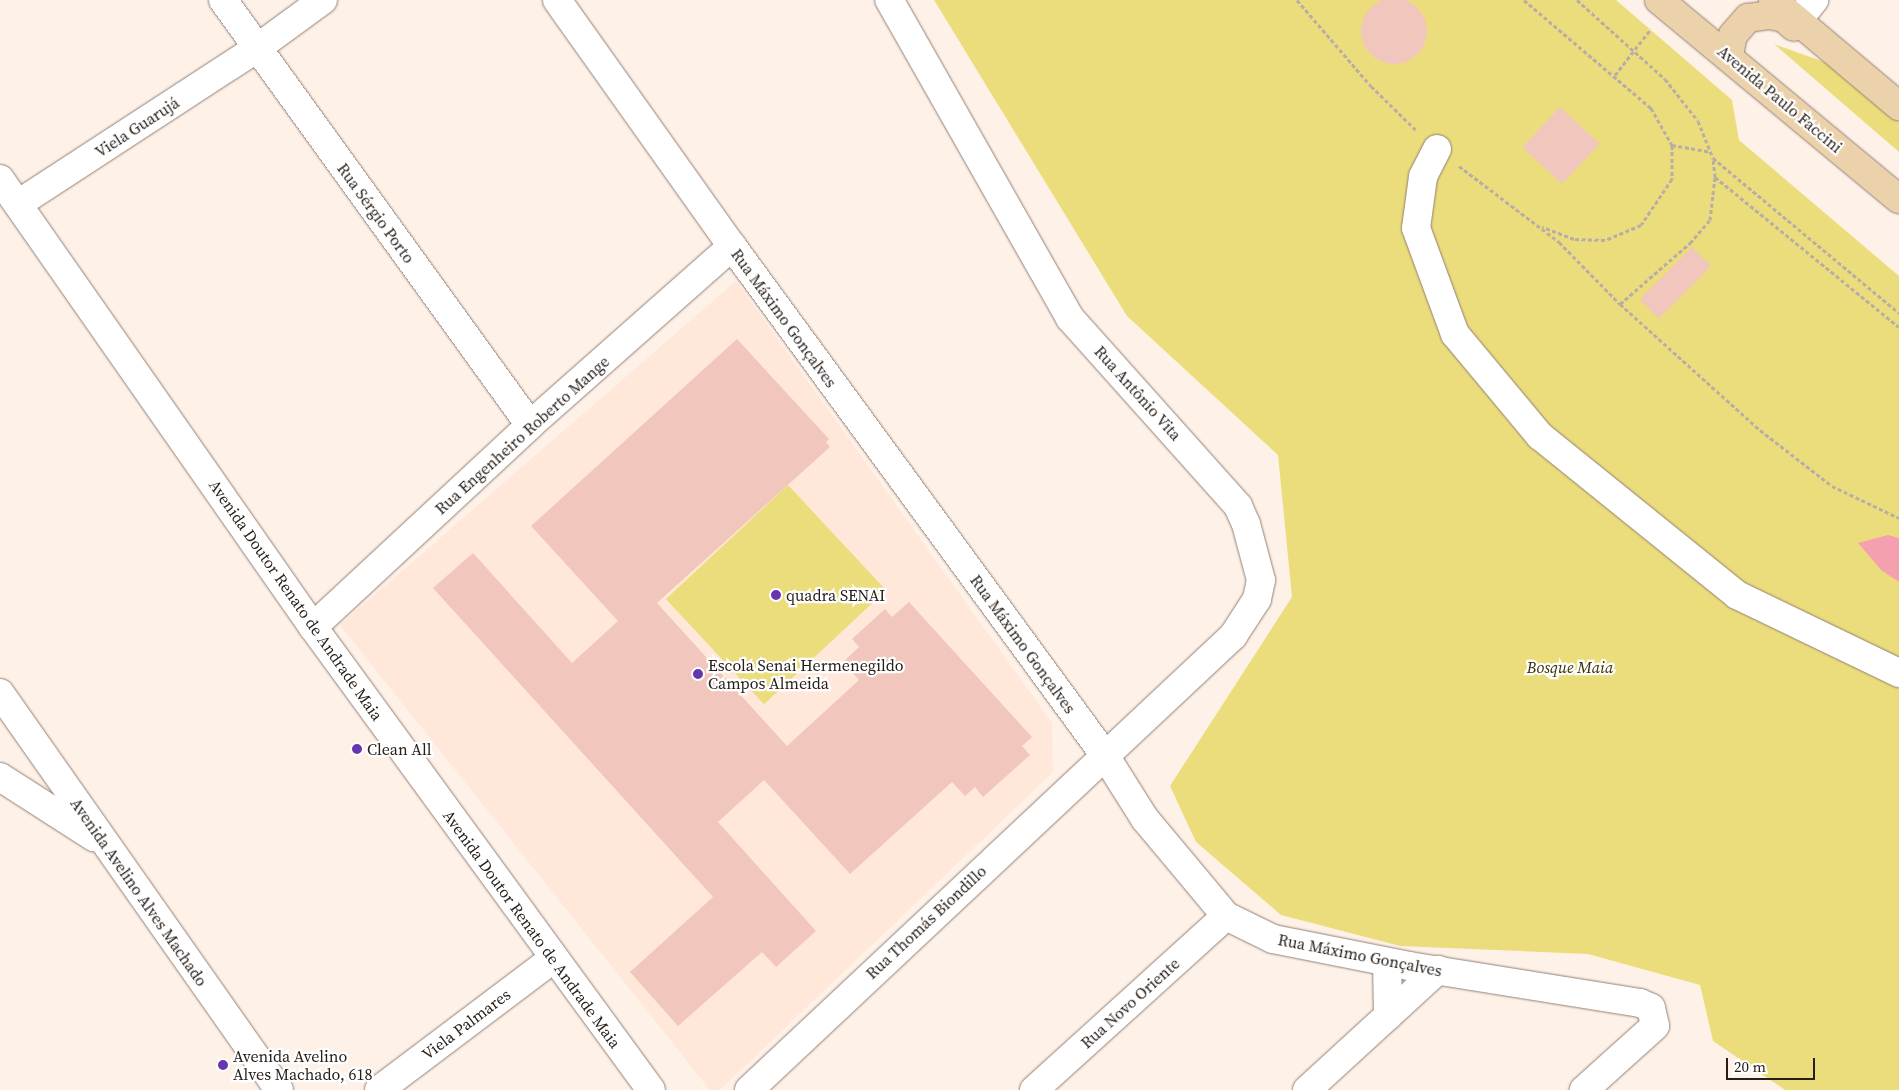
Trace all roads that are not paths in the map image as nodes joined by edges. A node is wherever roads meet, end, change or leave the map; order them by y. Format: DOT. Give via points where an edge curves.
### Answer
graph roads {
  1 [pos="223,0"];
  2 [pos="323,0"];
  3 [pos="557,0"];
  4 [pos="889,0"];
  5 [pos="1773,0"];
  6 [pos="1663,4"];
  7 [pos="1806,10"];
  8 [pos="256,50"];
  9 [pos="1729,55"];
  10 [pos="1842,56"];
  11 [pos="1898,102"];
  12 [pos="1437,150"];
  13 [pos="0,179"];
  14 [pos="1899,199"];
  15 [pos="18,204"];
  16 [pos="732,246"];
  17 [pos="530,425"];
  18 [pos="314,627"];
  19 [pos="1899,673"];
  20 [pos="0,693"];
  21 [pos="1104,754"];
  22 [pos="0,778"];
  23 [pos="104,844"];
  24 [pos="1226,916"];
  25 [pos="553,959"];
  26 [pos="1387,962"];
  27 [pos="1438,970"];
  28 [pos="1388,1016"];
  29 [pos="278,1090"];
  30 [pos="379,1090"];
  31 [pos="650,1090"];
  32 [pos="748,1090"];
  33 [pos="1034,1090"];
  34 [pos="1307,1090"];
  35 [pos="1584,1090"];
  1 -- 8 [label="street, Rua Sérgio Porto"];
  2 -- 8 [label="street, Viela Guarujá"];
  3 -- 16 [label="street, Rua Máximo Gonçalves"];
  4 -- 21 [label="street, Rua Antônio Vita" via="1070,318 1238,506 1256,554 1261,580 1257,599 1243,624"];
  5 -- 7 [label="main road"];
  6 -- 9 [label="main road, Avenida Paulo Faccini"];
  7 -- 10 [label="main road"];
  8 -- 15 [label="street, Viela Guarujá"];
  8 -- 17 [label="street, Rua Sérgio Porto"];
  9 -- 10 [label="main road" via="1733,35 1748,18 1770,15 1784,18 1824,52"];
  9 -- 14 [label="main road, Avenida Paulo Faccini"];
  10 -- 11 [label="main road"];
  12 -- 19 [label="street" via="1423,177 1416,228 1455,334 1540,436 1737,594"];
  13 -- 15 [label="street, Avenida Doutor Renato de Andrade Maia"];
  15 -- 18 [label="street, Avenida Doutor Renato de Andrade Maia"];
  16 -- 17 [label="street, Rua Engenheiro Roberto Mange"];
  16 -- 21 [label="street, Rua Máximo Gonçalves"];
  17 -- 18 [label="street, Rua Engenheiro Roberto Mange"];
  18 -- 25 [label="street, Avenida Doutor Renato de Andrade Maia"];
  20 -- 23 [label="street, Avenida Avelino Alves Machado"];
  21 -- 24 [label="street, Rua Máximo Gonçalves" via="1172,856"];
  21 -- 32 [label="street, Rua Thomás Biondillo"];
  22 -- 23 [label="street"];
  23 -- 29 [label="street, Avenida Avelino Alves Machado"];
  24 -- 26 [label="street, Rua Máximo Gonçalves" via="1272,939"];
  24 -- 33 [label="street, Rua Novo Oriente"];
  25 -- 30 [label="street, Viela Palmares"];
  25 -- 31 [label="street, Avenida Doutor Renato de Andrade Maia"];
  26 -- 27 [label="street, Rua Máximo Gonçalves"];
  26 -- 28 [label="street"];
  27 -- 28 [label="street"];
  27 -- 35 [label="street, Rua Máximo Gonçalves" via="1640,1003 1654,1012 1655,1026"];
  28 -- 34 [label="street"];
}
